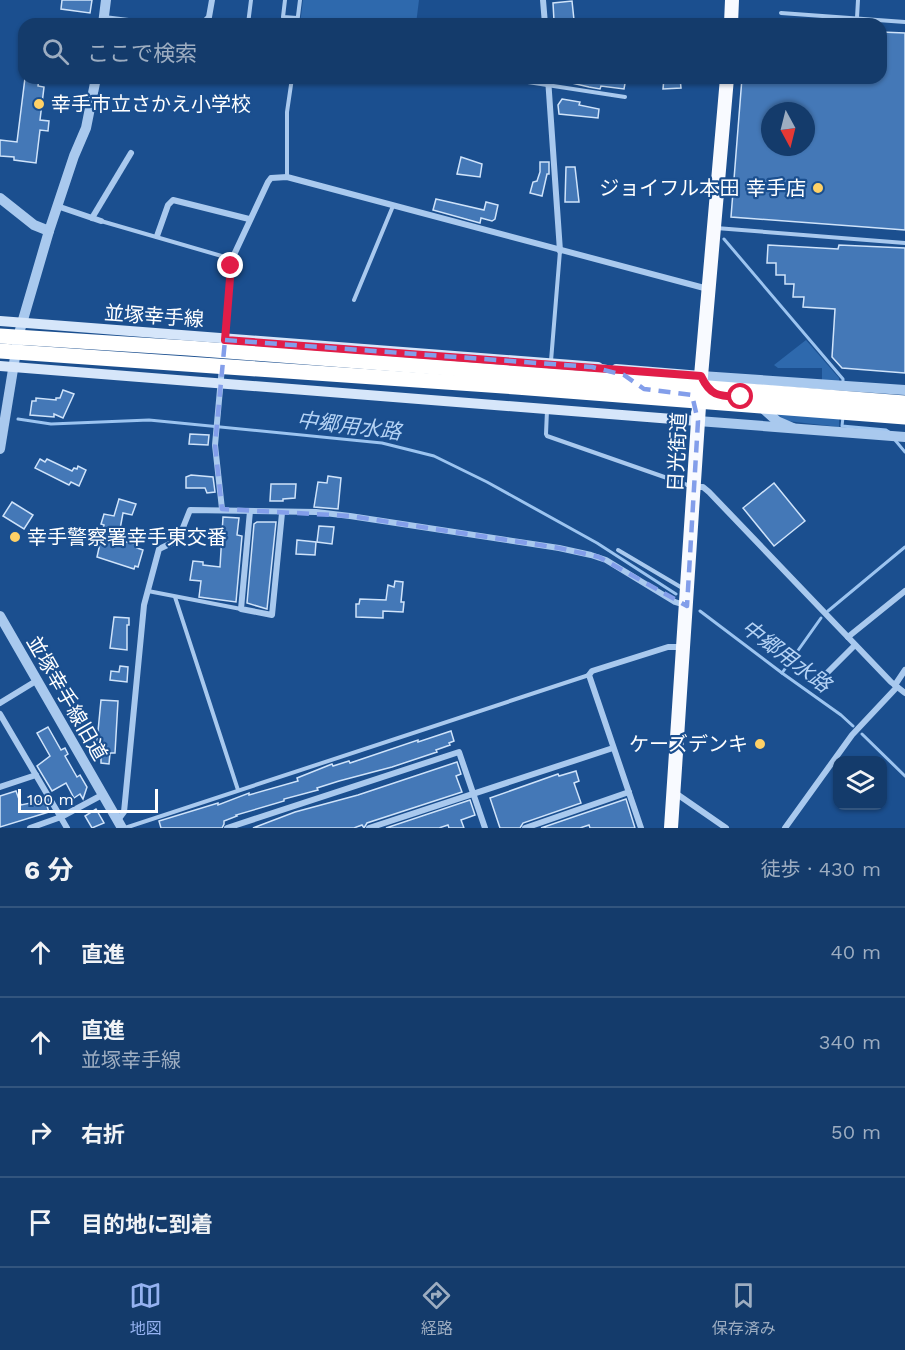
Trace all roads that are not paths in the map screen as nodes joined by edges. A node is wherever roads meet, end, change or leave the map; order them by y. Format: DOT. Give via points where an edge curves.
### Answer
graph roads {
  1 [pos="106,0"];
  2 [pos="212,0"];
  3 [pos="251,0"];
  4 [pos="285,0"];
  5 [pos="300,0"];
  6 [pos="543,0"];
  7 [pos="732,0"];
  8 [pos="858,0"];
  9 [pos="781,13"];
  10 [pos="104,18"];
  11 [pos="207,18"];
  12 [pos="249,18"];
  13 [pos="297,18"];
  14 [pos="544,18"];
  15 [pos="730,18"];
  16 [pos="856,18"];
  17 [pos="887,21"];
  18 [pos="905,22"];
  19 [pos="95,84"];
  20 [pos="291,84"];
  21 [pos="548,84"];
  22 [pos="562,84"];
  23 [pos="727,84"];
  24 [pos="625,97"];
  25 [pos="131,153"];
  26 [pos="287,177"];
  27 [pos="0,198"];
  28 [pos="57,206"];
  29 [pos="393,206"];
  30 [pos="92,218"];
  31 [pos="249,219"];
  32 [pos="101,221"];
  33 [pos="715,228"];
  34 [pos="49,231"];
  35 [pos="158,236"];
  36 [pos="905,243"];
  37 [pos="560,251"];
  38 [pos="232,259"];
  39 [pos="230,279"];
  40 [pos="709,289"];
  41 [pos="354,300"];
  42 [pos="0,321"];
  43 [pos="21,324"];
  44 [pos="0,336"];
  45 [pos="225,340"];
  46 [pos="0,351"];
  47 [pos="551,363"];
  48 [pos="0,366"];
  49 [pos="14,367"];
  50 [pos="592,367"];
  51 [pos="701,376"];
  52 [pos="156,378"];
  53 [pos="221,383"];
  54 [pos="905,390"];
  55 [pos="905,403"];
  56 [pos="547,409"];
  57 [pos="905,417"];
  58 [pos="698,421"];
  59 [pos="793,428"];
  60 [pos="905,437"];
  61 [pos="0,449"];
  62 [pos="694,486"];
  63 [pos="222,509"];
  64 [pos="250,511"];
  65 [pos="282,513"];
  66 [pos="618,550"];
  67 [pos="688,590"];
  68 [pos="148,591"];
  69 [pos="905,591"];
  70 [pos="176,597"];
  71 [pos="687,606"];
  72 [pos="241,609"];
  73 [pos="0,616"];
  74 [pos="848,638"];
  75 [pos="855,645"];
  76 [pos="684,647"];
  77 [pos="905,670"];
  78 [pos="827,673"];
  79 [pos="589,675"];
  80 [pos="36,681"];
  81 [pos="896,686"];
  82 [pos="905,693"];
  83 [pos="0,703"];
  84 [pos="0,714"];
  85 [pos="613,748"];
  86 [pos="36,775"];
  87 [pos="0,787"];
  88 [pos="238,790"];
  89 [pos="629,792"];
  90 [pos="674,792"];
  91 [pos="473,793"];
  92 [pos="102,795"];
  93 [pos="61,817"];
  94 [pos="122,825"];
  95 [pos="30,828"];
  96 [pos="67,828"];
  97 [pos="227,828"];
  98 [pos="369,828"];
  99 [pos="485,828"];
  100 [pos="525,828"];
  101 [pos="641,828"];
  102 [pos="671,828"];
  103 [pos="726,828"];
  104 [pos="785,828"];
  1 -- 10 [label="street"];
  2 -- 11 [label="street"];
  3 -- 12 [label="lane"];
  4 -- 13 [label="lane" via="283,17"];
  5 -- 13 [label="lane"];
  6 -- 14 [label="street"];
  7 -- 15 [label="highway"];
  8 -- 16 [label="lane"];
  9 -- 16 [label="lane"];
  17 -- 18 [label="lane"];
  19 -- 28 [label="street" via="86,128"];
  20 -- 26 [label="lane"];
  21 -- 37 [label="street"];
  22 -- 24 [label="lane"];
  23 -- 33 [label="highway, 日光街道"];
  25 -- 30 [label="street"];
  26 -- 29 [label="street"];
  26 -- 31 [label="street" via="271,178"];
  27 -- 34 [label="street" via="34,225"];
  28 -- 30 [label="street"];
  28 -- 34 [label="street"];
  29 -- 37 [label="street"];
  29 -- 41 [label="lane"];
  30 -- 32 [label="street"];
  31 -- 35 [label="street" via="173,200"];
  31 -- 38 [label="street"];
  32 -- 35 [label="lane"];
  33 -- 36 [label="lane"];
  33 -- 40 [label="highway, 日光街道"];
  34 -- 43 [label="street"];
  35 -- 38 [label="lane"];
  37 -- 40 [label="street"];
  37 -- 47 [label="lane"];
  38 -- 39 [label="lane"];
  39 -- 45 [label="street"];
  40 -- 51 [label="highway, 日光街道"];
  42 -- 43 [label="main road, 並塚幸手線"];
  43 -- 45 [label="main road, 並塚幸手線"];
  43 -- 49 [label="street"];
  43 -- 52 [label="main road" via="33,345 86,352 112,369"];
  44 -- 55 [label="highway, bridge"];
  45 -- 47 [label="main road, 並塚幸手線"];
  45 -- 53 [label="street"];
  46 -- 57 [label="highway, bridge"];
  47 -- 50 [label="main road, 並塚幸手線"];
  48 -- 49 [label="main road"];
  49 -- 52 [label="main road"];
  49 -- 61 [label="street"];
  50 -- 51 [label="main road, 並塚幸手線"];
  50 -- 58 [label="main road" via="624,375 644,389 690,393"];
  51 -- 54 [label="street"];
  51 -- 58 [label="highway, 日光街道"];
  51 -- 59 [label="street" via="714,394 750,398 777,421"];
  52 -- 53 [label="main road"];
  53 -- 56 [label="main road"];
  53 -- 63 [label="street" via="215,462"];
  56 -- 58 [label="main road"];
  56 -- 62 [label="lane" via="548,436"];
  58 -- 59 [label="street"];
  58 -- 62 [label="highway, 日光街道"];
  59 -- 60 [label="street"];
  62 -- 67 [label="highway, 日光街道"];
  62 -- 74 [label="street" via="709,492"];
  63 -- 64 [label="street"];
  63 -- 68 [label="street" via="190,510 178,540 159,549"];
  64 -- 65 [label="street"];
  64 -- 72 [label="street"];
  65 -- 71 [label="street" via="350,516 591,555"];
  65 -- 72 [label="street" via="272,615"];
  66 -- 67 [label="lane"];
  67 -- 71 [label="highway, 日光街道"];
  68 -- 70 [label="lane"];
  68 -- 94 [label="street"];
  69 -- 74 [label="street"];
  70 -- 72 [label="lane"];
  70 -- 88 [label="lane"];
  71 -- 76 [label="highway, 日光街道"];
  73 -- 80 [label="street, 並塚幸手線旧道"];
  74 -- 75 [label="street"];
  75 -- 78 [label="street"];
  75 -- 81 [label="street"];
  76 -- 79 [label="street" via="668,646"];
  76 -- 90 [label="highway, 日光街道"];
  77 -- 81 [label="street"];
  79 -- 85 [label="street"];
  79 -- 88 [label="lane"];
  80 -- 83 [label="street"];
  80 -- 92 [label="street, 並塚幸手線旧道"];
  81 -- 82 [label="street"];
  81 -- 104 [label="street" via="852,735"];
  84 -- 86 [label="street"];
  85 -- 89 [label="street"];
  85 -- 91 [label="street"];
  86 -- 87 [label="street"];
  86 -- 93 [label="street"];
  88 -- 94 [label="lane"];
  89 -- 100 [label="street"];
  89 -- 101 [label="street"];
  90 -- 102 [label="highway, 日光街道"];
  90 -- 103 [label="street"];
  91 -- 97 [label="street" via="459,752"];
  91 -- 98 [label="street"];
  91 -- 99 [label="street"];
  92 -- 93 [label="street"];
  92 -- 94 [label="street, 並塚幸手線旧道"];
  93 -- 95 [label="street"];
  93 -- 96 [label="street"];
}
